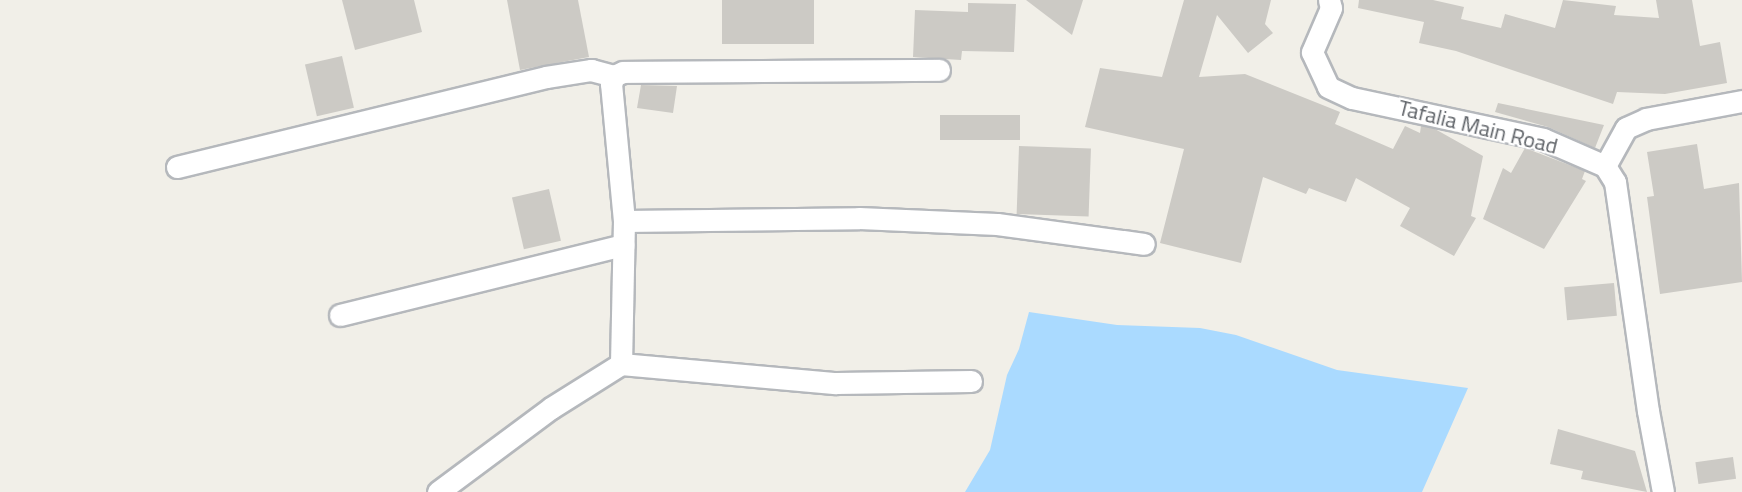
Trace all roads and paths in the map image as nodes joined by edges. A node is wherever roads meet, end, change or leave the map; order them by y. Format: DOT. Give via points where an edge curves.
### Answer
graph roads {
  1 [pos="1329,0"];
  2 [pos="939,70"];
  3 [pos="614,76"];
  4 [pos="1742,100"];
  5 [pos="1605,166"];
  6 [pos="177,167"];
  7 [pos="624,221"];
  8 [pos="623,244"];
  9 [pos="1144,244"];
  10 [pos="340,315"];
  11 [pos="621,364"];
  12 [pos="971,381"];
  13 [pos="438,492"];
  14 [pos="1664,492"];
  1 -- 5 [label="street, Tafalia Main Road" via="1331,8 1312,52 1328,87 1352,98 1543,139"];
  2 -- 3 [label="street" via="623,72"];
  3 -- 6 [label="street" via="591,70 546,78"];
  3 -- 7 [label="street" via="611,84"];
  4 -- 5 [label="street" via="1646,119 1626,128"];
  5 -- 14 [label="street" via="1615,182 1648,411"];
  7 -- 8 [label="street"];
  7 -- 9 [label="street" via="859,218 997,224"];
  8 -- 10 [label="street"];
  8 -- 11 [label="street"];
  11 -- 12 [label="street" via="837,383"];
  11 -- 13 [label="street" via="551,408"];
}
